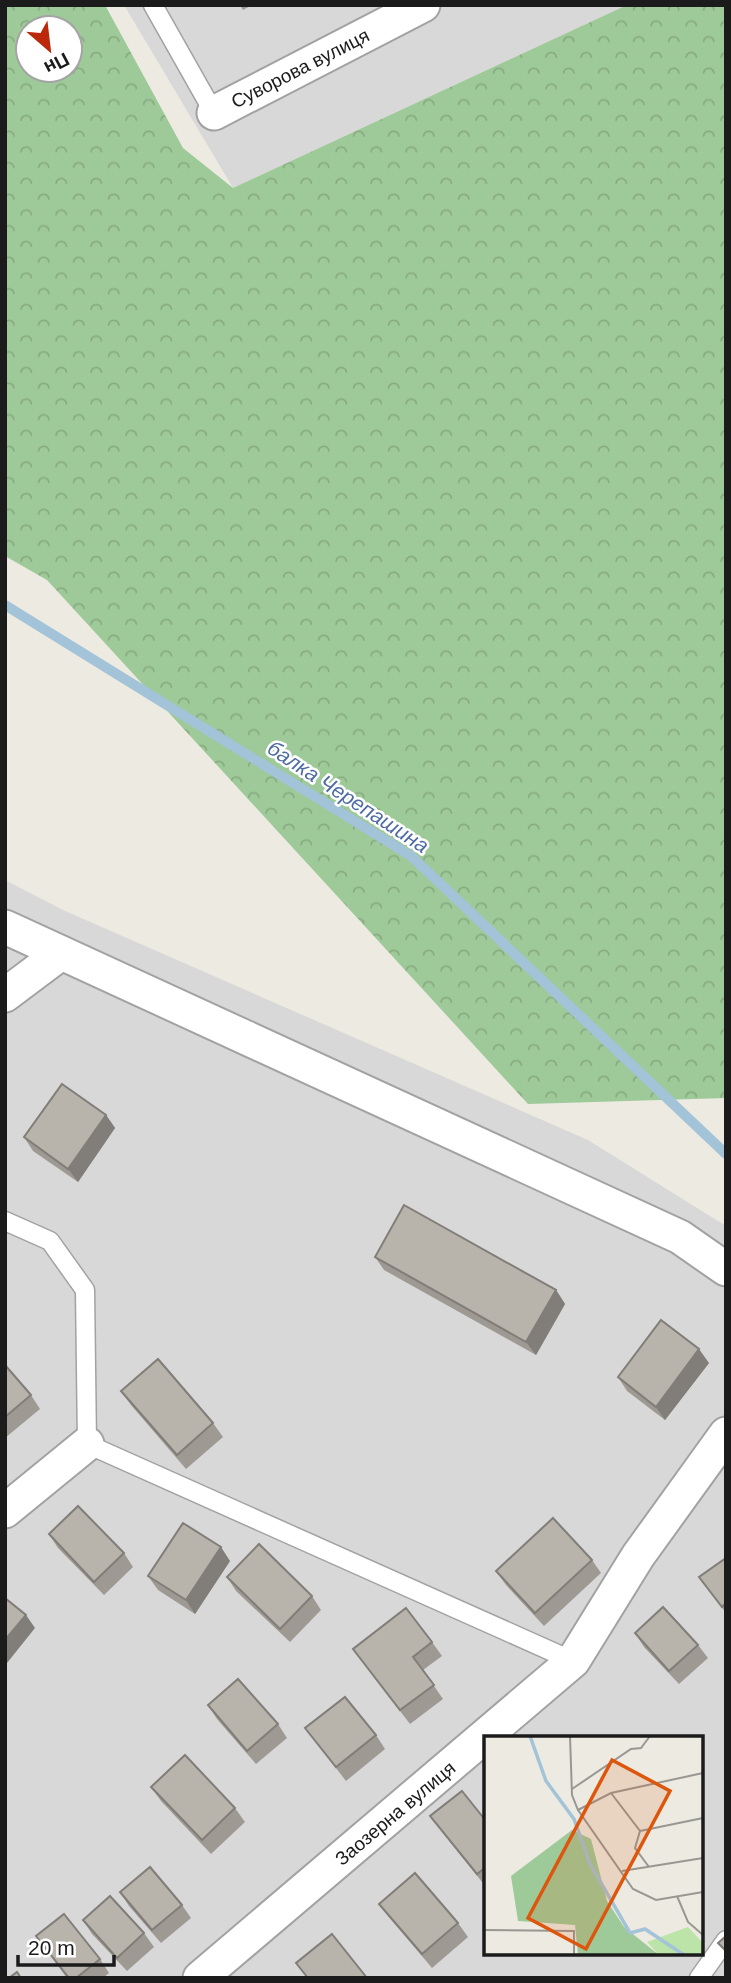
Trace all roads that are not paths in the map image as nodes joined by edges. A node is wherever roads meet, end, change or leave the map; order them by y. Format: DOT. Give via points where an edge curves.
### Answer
graph roads {
  1 [pos="153,5"];
  2 [pos="423,5"];
  3 [pos="214,113"];
  4 [pos="5,927"];
  5 [pos="61,953"];
  6 [pos="5,995"];
  7 [pos="5,1221"];
  8 [pos="726,1269"];
  9 [pos="726,1434"];
  10 [pos="87,1444"];
  11 [pos="5,1511"];
  12 [pos="573,1661"];
  13 [pos="485,1736"];
  14 [pos="484,1737"];
  15 [pos="726,1940"];
  16 [pos="200,1978"];
  17 [pos="699,1978"];
  1 -- 3 [label="lane"];
  2 -- 3 [label="street, Суворова вулиця"];
  4 -- 5 [label="street"];
  5 -- 6 [label="street"];
  5 -- 8 [label="street" via="680,1237"];
  7 -- 10 [label="lane" via="50,1241 85,1290"];
  9 -- 12 [label="street, Заозерна вулиця" via="638,1556"];
  10 -- 11 [label="street"];
  10 -- 12 [label="lane"];
  12 -- 13 [label="street, Заозерна вулиця"];
  14 -- 16 [label="street, Заозерна вулиця"];
  15 -- 17 [label="lane"];
}
